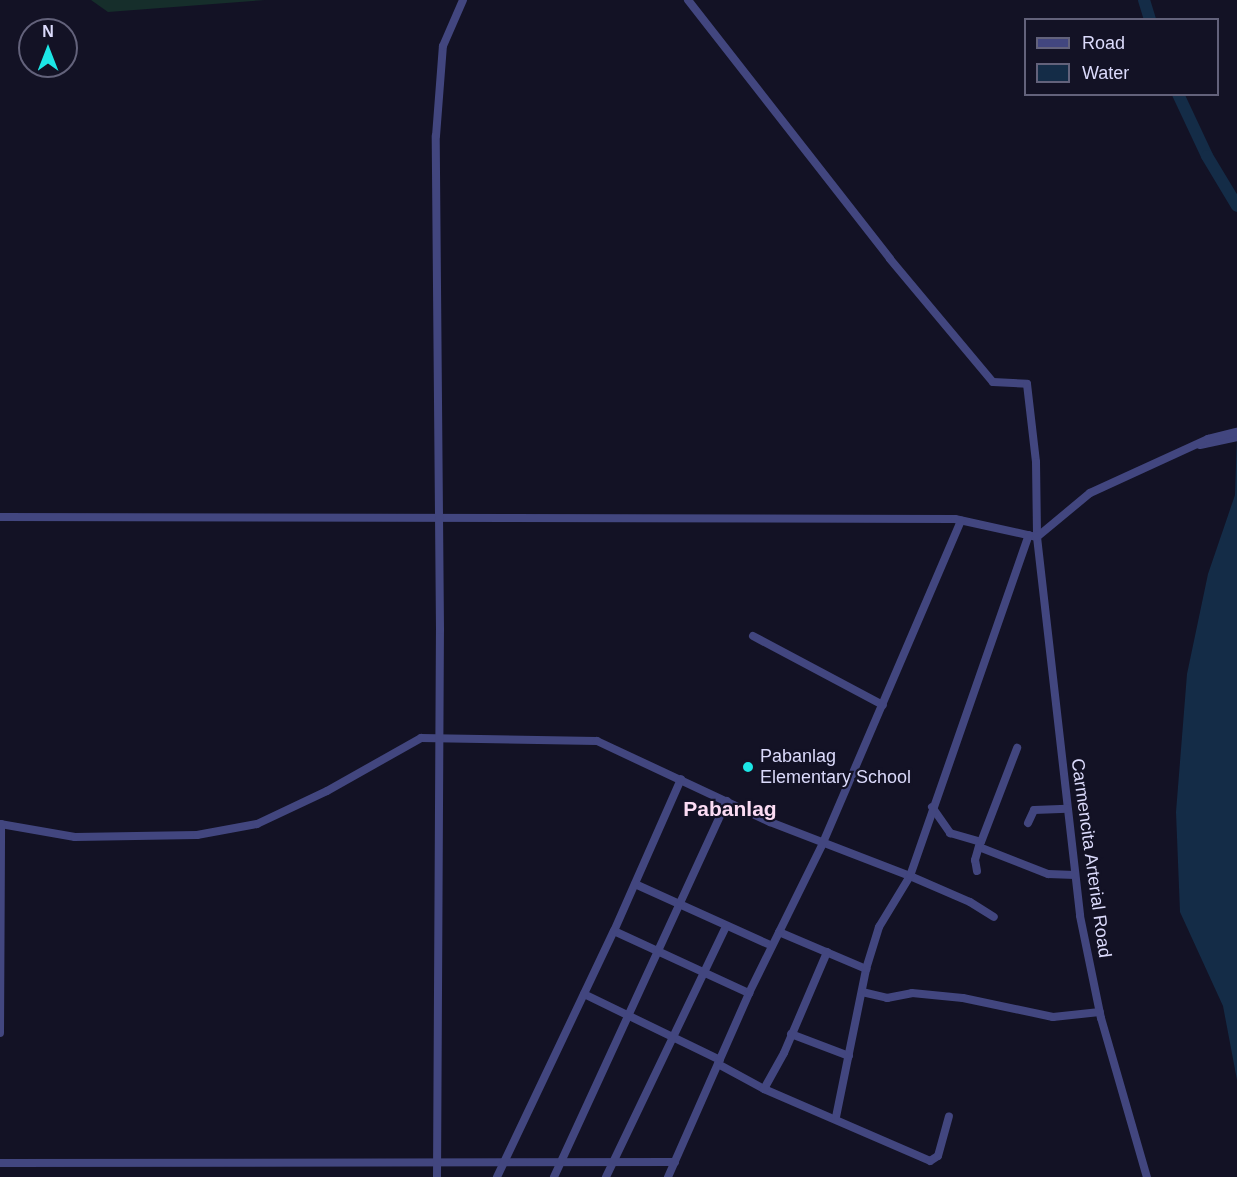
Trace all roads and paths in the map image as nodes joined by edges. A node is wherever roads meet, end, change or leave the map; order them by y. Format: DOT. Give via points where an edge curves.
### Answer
graph roads {
  1 [pos="463,0"];
  2 [pos="688,0"];
  3 [pos="1237,432"];
  4 [pos="1237,437"];
  5 [pos="1209,442"];
  6 [pos="0,517"];
  7 [pos="437,518"];
  8 [pos="961,520"];
  9 [pos="1033,536"];
  10 [pos="753,636"];
  11 [pos="883,705"];
  12 [pos="439,739"];
  13 [pos="1017,748"];
  14 [pos="681,779"];
  15 [pos="728,801"];
  16 [pos="932,807"];
  17 [pos="1067,809"];
  18 [pos="1028,823"];
  19 [pos="1,824"];
  20 [pos="824,840"];
  21 [pos="980,844"];
  22 [pos="977,871"];
  23 [pos="1075,875"];
  24 [pos="910,876"];
  25 [pos="635,884"];
  26 [pos="679,905"];
  27 [pos="994,917"];
  28 [pos="726,926"];
  29 [pos="614,931"];
  30 [pos="779,932"];
  31 [pos="772,946"];
  32 [pos="658,951"];
  33 [pos="827,952"];
  34 [pos="866,969"];
  35 [pos="704,972"];
  36 [pos="862,992"];
  37 [pos="749,993"];
  38 [pos="584,994"];
  39 [pos="1100,1012"];
  40 [pos="628,1015"];
  41 [pos="0,1033"];
  42 [pos="791,1034"];
  43 [pos="672,1038"];
  44 [pos="849,1056"];
  45 [pos="719,1062"];
  46 [pos="764,1089"];
  47 [pos="949,1116"];
  48 [pos="836,1117"];
  49 [pos="675,1162"];
  50 [pos="0,1163"];
  51 [pos="437,1163"];
  52 [pos="503,1164"];
  53 [pos="559,1165"];
  54 [pos="611,1165"];
  55 [pos="437,1177"];
  56 [pos="497,1177"];
  57 [pos="554,1177"];
  58 [pos="606,1177"];
  59 [pos="668,1177"];
  60 [pos="1146,1177"];
  1 -- 7 [label="street" via="443,46 438,83"];
  2 -- 9 [label="street" via="890,259 993,382 1026,384 1036,462"];
  3 -- 5 [label="street"];
  4 -- 5 [label="street"];
  5 -- 9 [label="street" via="1090,493"];
  6 -- 7 [label="street" via="217,514"];
  7 -- 8 [label="street"];
  7 -- 12 [label="street"];
  8 -- 9 [label="street"];
  8 -- 11 [label="street"];
  9 -- 16 [label="street"];
  9 -- 17 [label="street, Carmencita Arterial Road"];
  10 -- 11 [label="street"];
  11 -- 20 [label="street"];
  12 -- 14 [label="street" via="597,741"];
  12 -- 19 [label="street" via="420,738 327,791 257,824 197,835 75,837"];
  12 -- 51 [label="street"];
  13 -- 21 [label="street"];
  14 -- 15 [label="street"];
  14 -- 25 [label="street"];
  15 -- 20 [label="street" via="770,822"];
  15 -- 26 [label="street"];
  16 -- 21 [label="street" via="950,833"];
  16 -- 24 [label="street"];
  17 -- 18 [label="street" via="1034,810"];
  17 -- 23 [label="street, Carmencita Arterial Road"];
  19 -- 41 [label="street"];
  20 -- 24 [label="street"];
  20 -- 30 [label="street"];
  21 -- 22 [label="street"];
  21 -- 23 [label="street" via="1048,874"];
  23 -- 39 [label="street, Carmencita Arterial Road"];
  24 -- 27 [label="street"];
  24 -- 34 [label="street" via="879,927"];
  25 -- 26 [label="street"];
  25 -- 29 [label="street"];
  26 -- 28 [label="street"];
  26 -- 32 [label="street"];
  28 -- 31 [label="street"];
  28 -- 35 [label="street"];
  29 -- 32 [label="street"];
  29 -- 38 [label="street"];
  30 -- 31 [label="street"];
  30 -- 33 [label="street"];
  31 -- 37 [label="street"];
  32 -- 35 [label="street"];
  32 -- 40 [label="street"];
  33 -- 34 [label="street"];
  33 -- 42 [label="street"];
  34 -- 36 [label="street"];
  35 -- 37 [label="street"];
  35 -- 43 [label="street"];
  36 -- 39 [label="street" via="887,998 912,993 963,998 1053,1017"];
  36 -- 44 [label="street"];
  37 -- 45 [label="street"];
  38 -- 40 [label="street"];
  38 -- 52 [label="street"];
  39 -- 60 [label="street, Carmencita Arterial Road"];
  40 -- 43 [label="street"];
  40 -- 53 [label="street"];
  42 -- 44 [label="street"];
  42 -- 46 [label="street"];
  43 -- 45 [label="street"];
  43 -- 54 [label="street"];
  44 -- 48 [label="street"];
  45 -- 46 [label="street"];
  45 -- 49 [label="street"];
  46 -- 48 [label="street"];
  47 -- 48 [label="street" via="938,1156 930,1161"];
  49 -- 54 [label="street"];
  49 -- 59 [label="street"];
  50 -- 51 [label="street"];
  51 -- 52 [label="street"];
  51 -- 55 [label="street"];
  52 -- 53 [label="street"];
  52 -- 56 [label="street"];
  53 -- 54 [label="street"];
  53 -- 57 [label="street"];
  54 -- 58 [label="street"];
}
